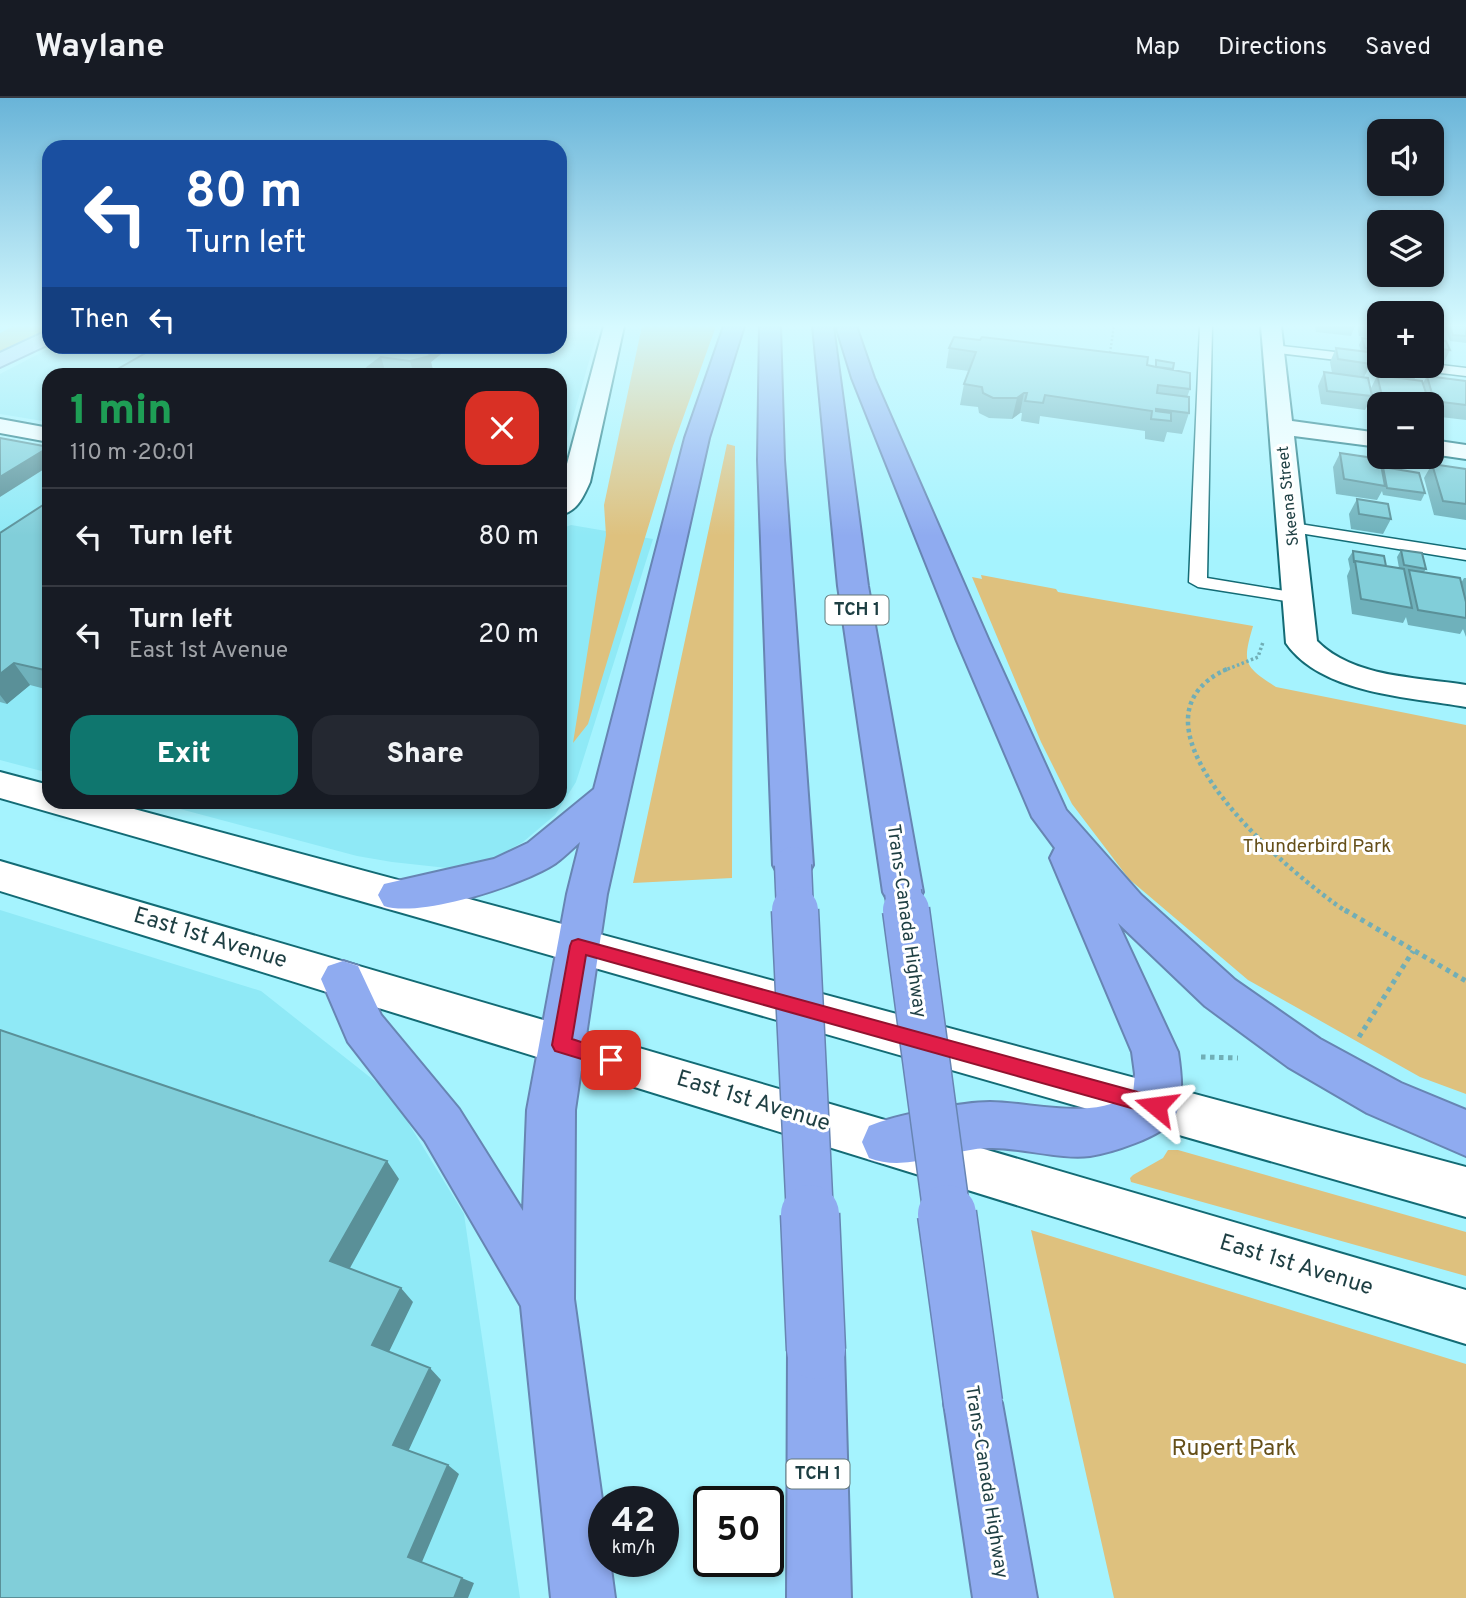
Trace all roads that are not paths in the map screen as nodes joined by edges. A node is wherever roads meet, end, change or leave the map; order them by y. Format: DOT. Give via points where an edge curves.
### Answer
graph roads {
  1 [pos="598,396"];
  2 [pos="711,396"];
  3 [pos="770,396"];
  4 [pos="831,396"];
  5 [pos="871,396"];
  6 [pos="1204,396"];
  7 [pos="1279,396"];
  8 [pos="0,426"];
  9 [pos="1282,427"];
  10 [pos="42,434"];
  11 [pos="1367,438"];
  12 [pos="1444,449"];
  13 [pos="1466,452"];
  14 [pos="567,501"];
  15 [pos="1293,528"];
  16 [pos="1466,555"];
  17 [pos="1298,598"];
  18 [pos="1466,696"];
  19 [pos="0,785"];
  20 [pos="613,793"];
  21 [pos="42,796"];
  22 [pos="85,809"];
  23 [pos="1051,817"];
  24 [pos="0,876"];
  25 [pos="398,895"];
  26 [pos="578,946"];
  27 [pos="343,979"];
  28 [pos="562,1045"];
  29 [pos="1156,1106"];
  30 [pos="1466,1133"];
  31 [pos="886,1142"];
  32 [pos="1466,1192"];
  33 [pos="547,1299"];
  34 [pos="1466,1317"];
  35 [pos="583,1598"];
  36 [pos="820,1598"];
  37 [pos="1005,1598"];
  1 -- 14 [label="main road" via="578,482"];
  2 -- 20 [label="highway"];
  3 -- 36 [label="highway, TCH 1, bridge" via="816,1349"];
  4 -- 37 [label="highway, Trans-Canada Highway / TCH 1, bridge" via="853,586 903,892 973,1403"];
  5 -- 23 [label="highway"];
  6 -- 17 [label="lane" via="1198,582"];
  7 -- 9 [label="main road, Skeena Street"];
  8 -- 10 [label="main road"];
  9 -- 11 [label="main road"];
  9 -- 15 [label="main road, Skeena Street"];
  12 -- 13 [label="main road"];
  15 -- 16 [label="lane"];
  15 -- 17 [label="main road, Skeena Street"];
  17 -- 18 [label="main road, Skeena Street" via="1302,643 1318,660 1353,675"];
  19 -- 21 [label="main road"];
  20 -- 25 [label="highway" via="542,853 466,883"];
  20 -- 26 [label="highway"];
  22 -- 25 [label="main road"];
  23 -- 29 [label="highway" via="1155,1052"];
  23 -- 30 [label="highway" via="1127,906 1220,993 1304,1053 1384,1098"];
  24 -- 27 [label="main road, East 1st Avenue"];
  25 -- 26 [label="main road"];
  26 -- 28 [label="highway"];
  26 -- 29 [label="main road"];
  27 -- 28 [label="main road, East 1st Avenue"];
  27 -- 33 [label="highway" via="363,1028 442,1125"];
  28 -- 31 [label="main road, East 1st Avenue"];
  28 -- 33 [label="highway" via="551,1110"];
  29 -- 31 [label="highway" via="1132,1121 1089,1133 988,1125"];
  29 -- 32 [label="main road"];
  31 -- 34 [label="main road, East 1st Avenue"];
  33 -- 35 [label="highway"];
}
